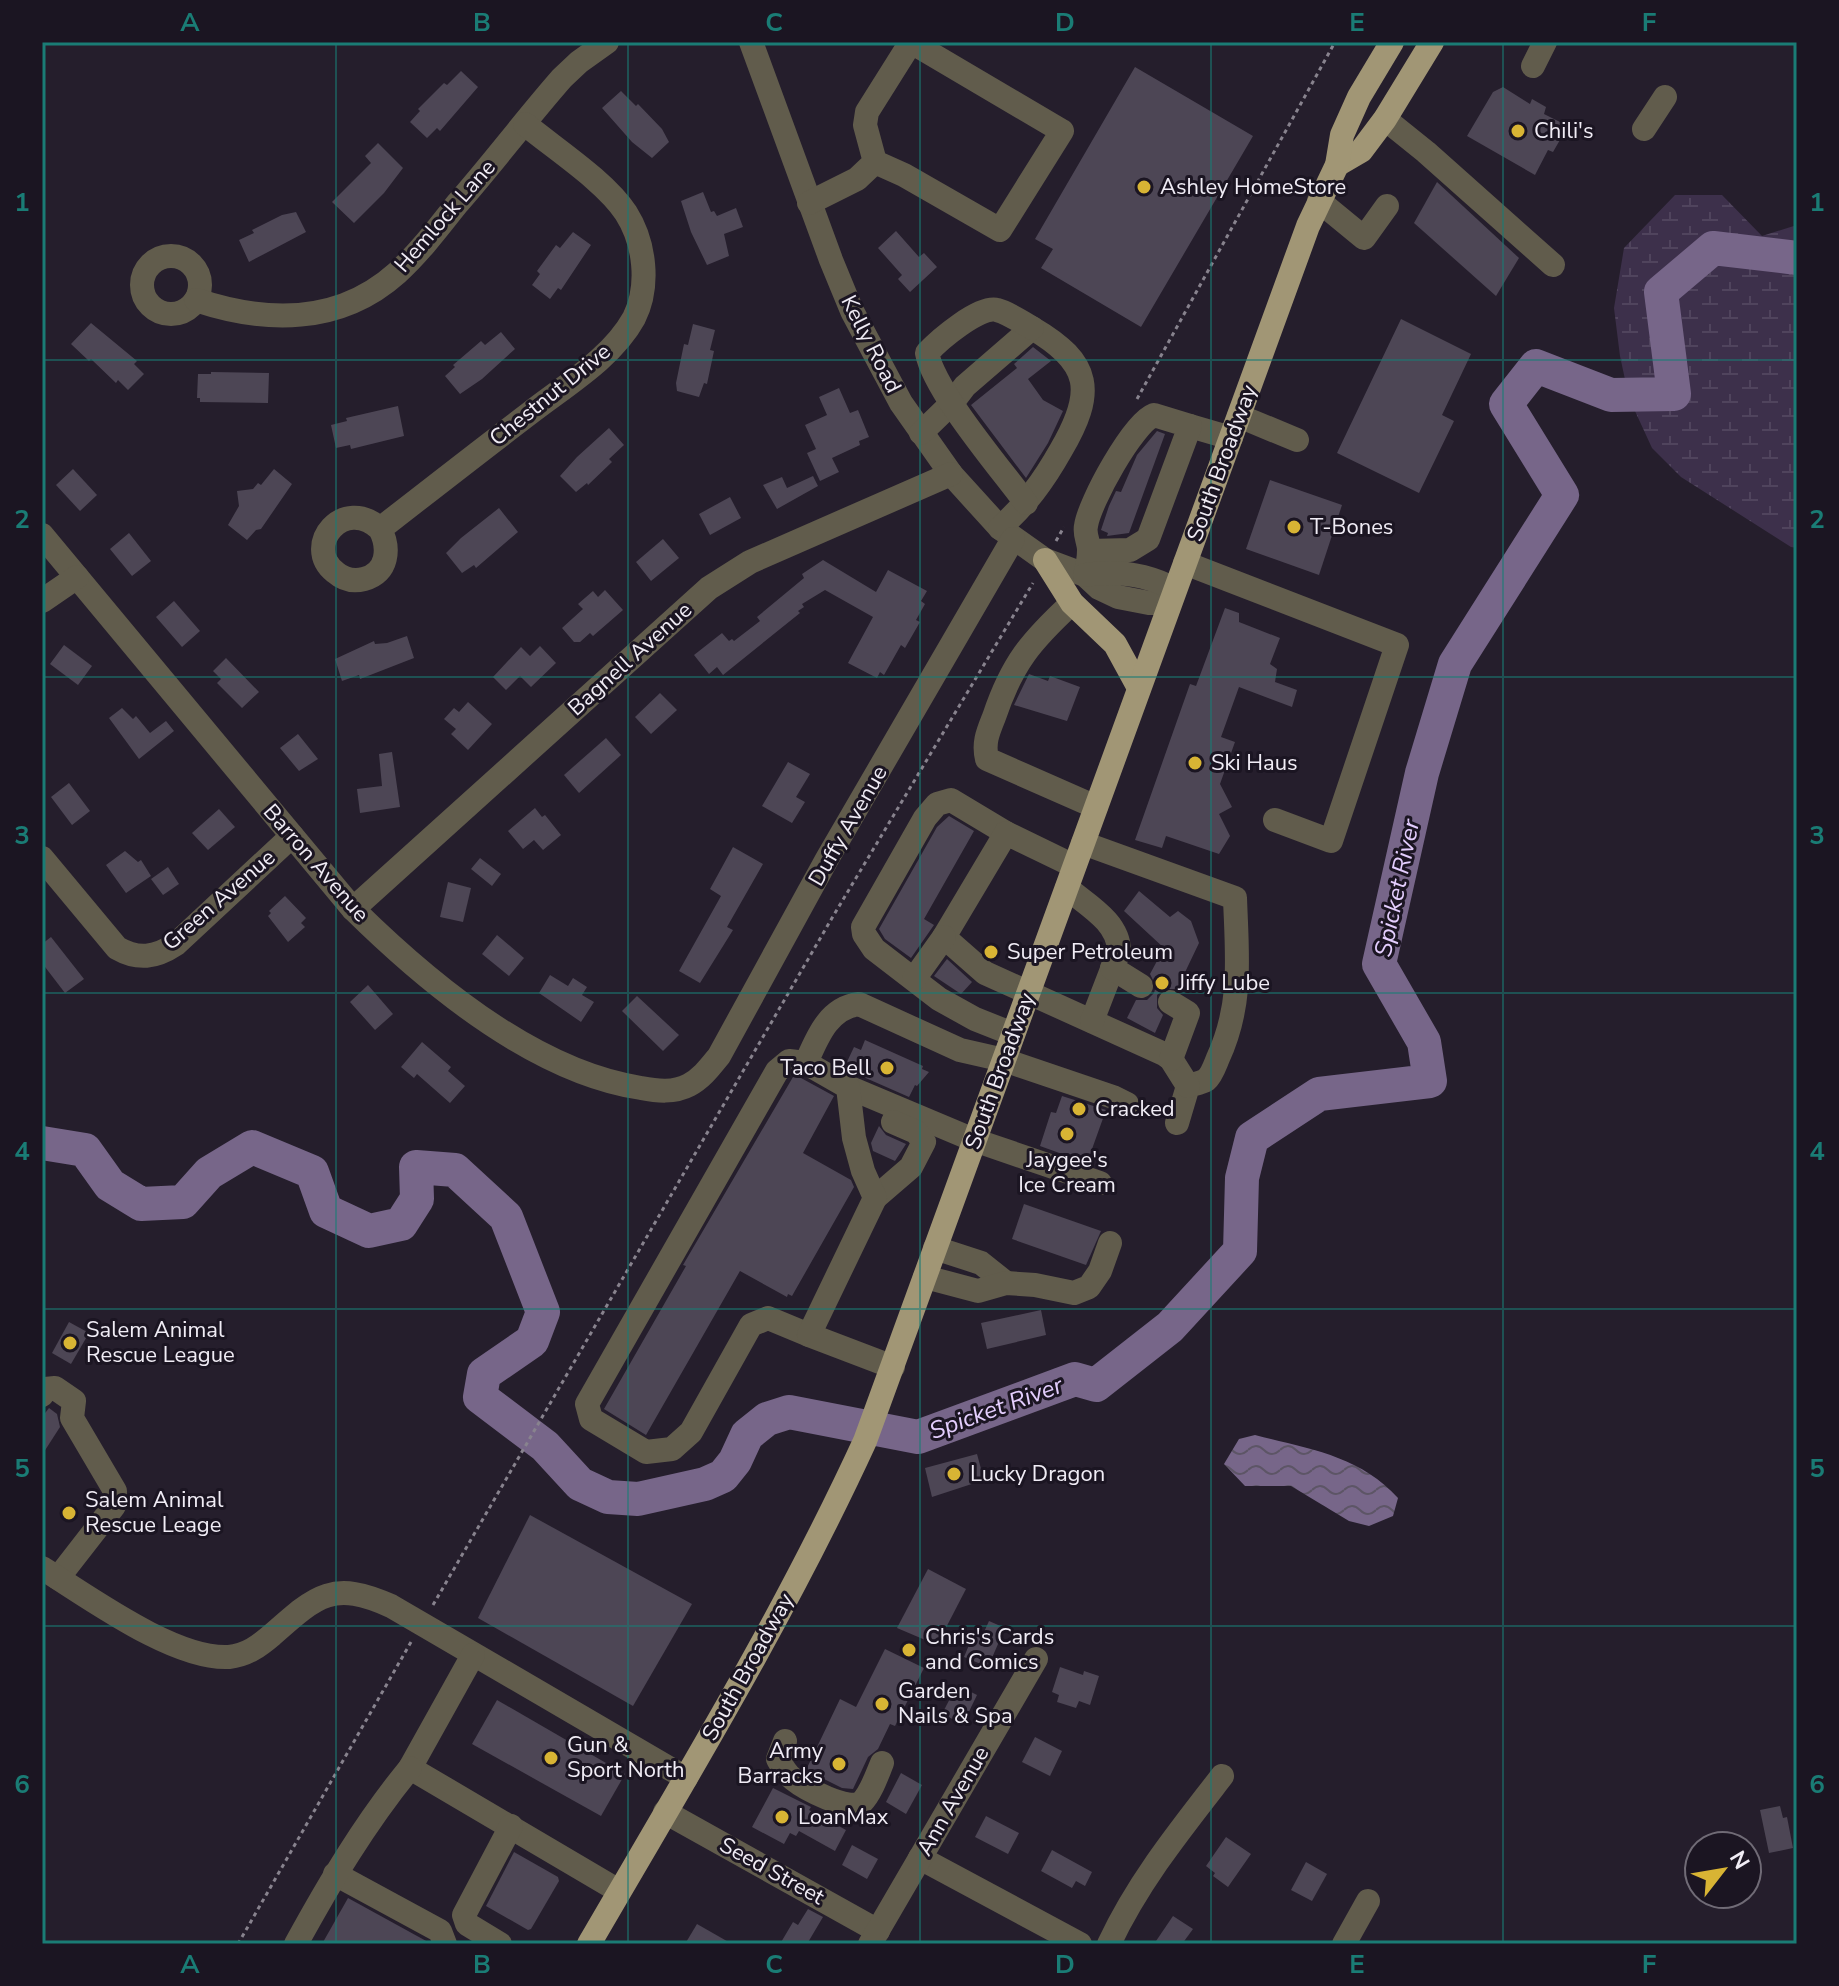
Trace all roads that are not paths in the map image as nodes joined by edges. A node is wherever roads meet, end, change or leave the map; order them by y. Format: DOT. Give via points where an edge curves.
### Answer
graph roads {
  1 [pos="607,42"];
  2 [pos="751,42"];
  3 [pos="1392,42"];
  4 [pos="1432,42"];
  5 [pos="1545,42"];
  6 [pos="1533,66"];
  7 [pos="1665,97"];
  8 [pos="1385,119"];
  9 [pos="525,124"];
  10 [pos="1644,129"];
  11 [pos="875,162"];
  12 [pos="1337,165"];
  13 [pos="1319,201"];
  14 [pos="809,203"];
  15 [pos="1387,206"];
  16 [pos="1553,265"];
  17 [pos="196,300"];
  18 [pos="1032,328"];
  19 [pos="952,403"];
  20 [pos="1190,426"];
  21 [pos="1235,427"];
  22 [pos="921,433"];
  23 [pos="1297,440"];
  24 [pos="951,474"];
  25 [pos="1026,503"];
  26 [pos="380,529"];
  27 [pos="1007,533"];
  28 [pos="42,535"];
  29 [pos="1089,551"];
  30 [pos="1045,560"];
  31 [pos="1185,563"];
  32 [pos="1085,575"];
  33 [pos="77,577"];
  34 [pos="1172,596"];
  35 [pos="42,601"];
  36 [pos="1072,603"];
  37 [pos="1139,688"];
  38 [pos="1096,807"];
  39 [pos="1275,820"];
  40 [pos="1006,833"];
  41 [pos="292,836"];
  42 [pos="1083,843"];
  43 [pos="42,858"];
  44 [pos="1070,877"];
  45 [pos="353,909"];
  46 [pos="944,937"];
  47 [pos="1112,968"];
  48 [pos="914,979"];
  49 [pos="1141,986"];
  50 [pos="1028,994"];
  51 [pos="1170,1002"];
  52 [pos="1092,1021"];
  53 [pos="1013,1034"];
  54 [pos="1171,1059"];
  55 [pos="1004,1060"];
  56 [pos="806,1063"];
  57 [pos="1188,1086"];
  58 [pos="665,1092"];
  59 [pos="850,1099"];
  60 [pos="1127,1104"];
  61 [pos="1177,1123"];
  62 [pos="974,1140"];
  63 [pos="1100,1183"];
  64 [pos="875,1198"];
  65 [pos="1110,1243"];
  66 [pos="935,1248"];
  67 [pos="925,1277"];
  68 [pos="1006,1283"];
  69 [pos="809,1335"];
  70 [pos="893,1367"];
  71 [pos="42,1395"];
  72 [pos="50,1573"];
  73 [pos="473,1655"];
  74 [pos="1036,1659"];
  75 [pos="785,1741"];
  76 [pos="882,1763"];
  77 [pos="410,1768"];
  78 [pos="1222,1776"];
  79 [pos="686,1778"];
  80 [pos="665,1812"];
  81 [pos="511,1826"];
  82 [pos="920,1858"];
  83 [pos="335,1874"];
  84 [pos="619,1891"];
  85 [pos="1368,1901"];
  86 [pos="874,1937"];
  87 [pos="296,1944"];
  88 [pos="445,1944"];
  89 [pos="500,1944"];
  90 [pos="589,1944"];
  91 [pos="1080,1944"];
  92 [pos="1109,1944"];
  93 [pos="1344,1944"];
  1 -- 9 [label="street, Hemlock Lane" via="562,78"];
  2 -- 14 [label="street, Kelly Road"];
  3 -- 12 [label="main road, South Broadway" via="1342,135"];
  4 -- 8 [label="main road, South Broadway"];
  5 -- 6 [label="street"];
  7 -- 10 [label="street"];
  8 -- 12 [label="main road, South Broadway" via="1361,151"];
  8 -- 16 [label="street"];
  9 -- 17 [label="street, Hemlock Lane" via="418,251 374,289 326,310 289,316 252,315"];
  9 -- 26 [label="street, Chestnut Drive" via="609,193 626,214 644,265 643,292 633,319 598,360"];
  11 -- 11 [label="street" via="1000,230 1062,131 911,42 867,112 865,125"];
  11 -- 14 [label="street" via="849,184"];
  12 -- 13 [label="main road, South Broadway"];
  13 -- 15 [label="street" via="1364,238"];
  13 -- 21 [label="main road, South Broadway"];
  14 -- 22 [label="street, Kelly Road" via="852,311"];
  18 -- 19 [label="street"];
  18 -- 19 [label="street, Duffy Avenue" via="988,309 932,348 929,361"];
  18 -- 25 [label="street, Duffy Avenue" via="1066,351 1077,367 1083,404 1078,421"];
  19 -- 22 [label="street"];
  19 -- 25 [label="street"];
  20 -- 21 [label="street"];
  20 -- 29 [label="street" via="1148,539 1130,550"];
  20 -- 29 [label="street" via="1154,415 1132,433 1086,524"];
  21 -- 23 [label="street"];
  21 -- 31 [label="main road, South Broadway"];
  22 -- 24 [label="street, Kelly Road"];
  24 -- 27 [label="street, Kelly Road"];
  24 -- 45 [label="street, Bagnell Avenue" via="750,562 709,588"];
  25 -- 27 [label="street, Duffy Avenue"];
  27 -- 30 [label="street, Kelly Road"];
  27 -- 58 [label="street, Duffy Avenue" via="719,1056 687,1087"];
  28 -- 33 [label="street, Barron Avenue"];
  29 -- 32 [label="street"];
  30 -- 32 [label="street, Kelly Road"];
  30 -- 36 [label="main road"];
  31 -- 34 [label="main road, South Broadway"];
  31 -- 39 [label="street" via="1397,645 1331,841"];
  32 -- 34 [label="street, Kelly Road" via="1118,597 1149,603"];
  33 -- 35 [label="street"];
  33 -- 41 [label="street, Barron Avenue"];
  34 -- 37 [label="main road, South Broadway"];
  36 -- 37 [label="main road" via="1115,644"];
  36 -- 38 [label="street" via="1021,655 984,746 987,759"];
  37 -- 38 [label="main road, South Broadway"];
  38 -- 42 [label="main road, South Broadway"];
  40 -- 44 [label="street"];
  40 -- 46 [label="street"];
  40 -- 48 [label="street" via="951,800 937,804 925,818 863,927 874,949"];
  41 -- 43 [label="street, Green Avenue" via="176,944 143,957 117,948"];
  41 -- 45 [label="street, Barron Avenue"];
  42 -- 44 [label="main road, South Broadway"];
  42 -- 57 [label="street" via="1235,898 1238,979 1229,1035 1204,1081"];
  44 -- 47 [label="street" via="1116,932 1119,951"];
  44 -- 50 [label="main road, South Broadway"];
  45 -- 58 [label="street, Barron Avenue" via="401,956 495,1026 575,1070 613,1084"];
  46 -- 48 [label="street"];
  46 -- 50 [label="street" via="985,973"];
  47 -- 49 [label="street"];
  47 -- 52 [label="street"];
  48 -- 53 [label="street" via="953,1008"];
  50 -- 52 [label="street"];
  50 -- 53 [label="main road, South Broadway"];
  51 -- 54 [label="street" via="1188,1013"];
  52 -- 54 [label="street"];
  53 -- 55 [label="main road, South Broadway"];
  54 -- 57 [label="street"];
  55 -- 56 [label="street" via="960,1050 859,1004 829,1020"];
  55 -- 60 [label="street"];
  55 -- 62 [label="main road, South Broadway"];
  56 -- 59 [label="street"];
  56 -- 69 [label="street" via="789,1061 777,1071 587,1404 591,1419 646,1452 672,1449 691,1432 751,1325 768,1318"];
  57 -- 61 [label="street"];
  59 -- 62 [label="street"];
  59 -- 64 [label="street" via="854,1138"];
  59 -- 64 [label="street" via="916,1132 924,1142 911,1167"];
  62 -- 63 [label="street"];
  62 -- 66 [label="main road, South Broadway"];
  64 -- 69 [label="street"];
  65 -- 68 [label="street" via="1089,1287 1074,1293"];
  66 -- 67 [label="main road, South Broadway"];
  66 -- 68 [label="street" via="981,1263"];
  67 -- 68 [label="street" via="978,1291"];
  67 -- 70 [label="main road, South Broadway"];
  69 -- 70 [label="street"];
  70 -- 79 [label="main road, South Broadway" via="865,1441 790,1591"];
  71 -- 72 [label="street" via="55,1388 74,1401 72,1418 115,1491 114,1506"];
  72 -- 73 [label="street" via="126,1621 212,1656 244,1655 328,1594 348,1592 367,1595"];
  73 -- 77 [label="street"];
  73 -- 79 [label="street"];
  74 -- 82 [label="street, Ann Avenue"];
  75 -- 76 [label="street" via="778,1759 786,1773 843,1805 861,1802"];
  77 -- 81 [label="street"];
  77 -- 83 [label="street"];
  78 -- 92 [label="street" via="1158,1858"];
  79 -- 80 [label="main road, South Broadway"];
  80 -- 84 [label="main road, South Broadway"];
  80 -- 86 [label="street, Seed Street"];
  81 -- 84 [label="street"];
  81 -- 89 [label="street" via="464,1915 467,1924"];
  82 -- 86 [label="street, Ann Avenue"];
  82 -- 91 [label="street"];
  83 -- 87 [label="street"];
  83 -- 88 [label="street" via="431,1925"];
  84 -- 90 [label="main road, South Broadway"];
  85 -- 93 [label="street"];
}
